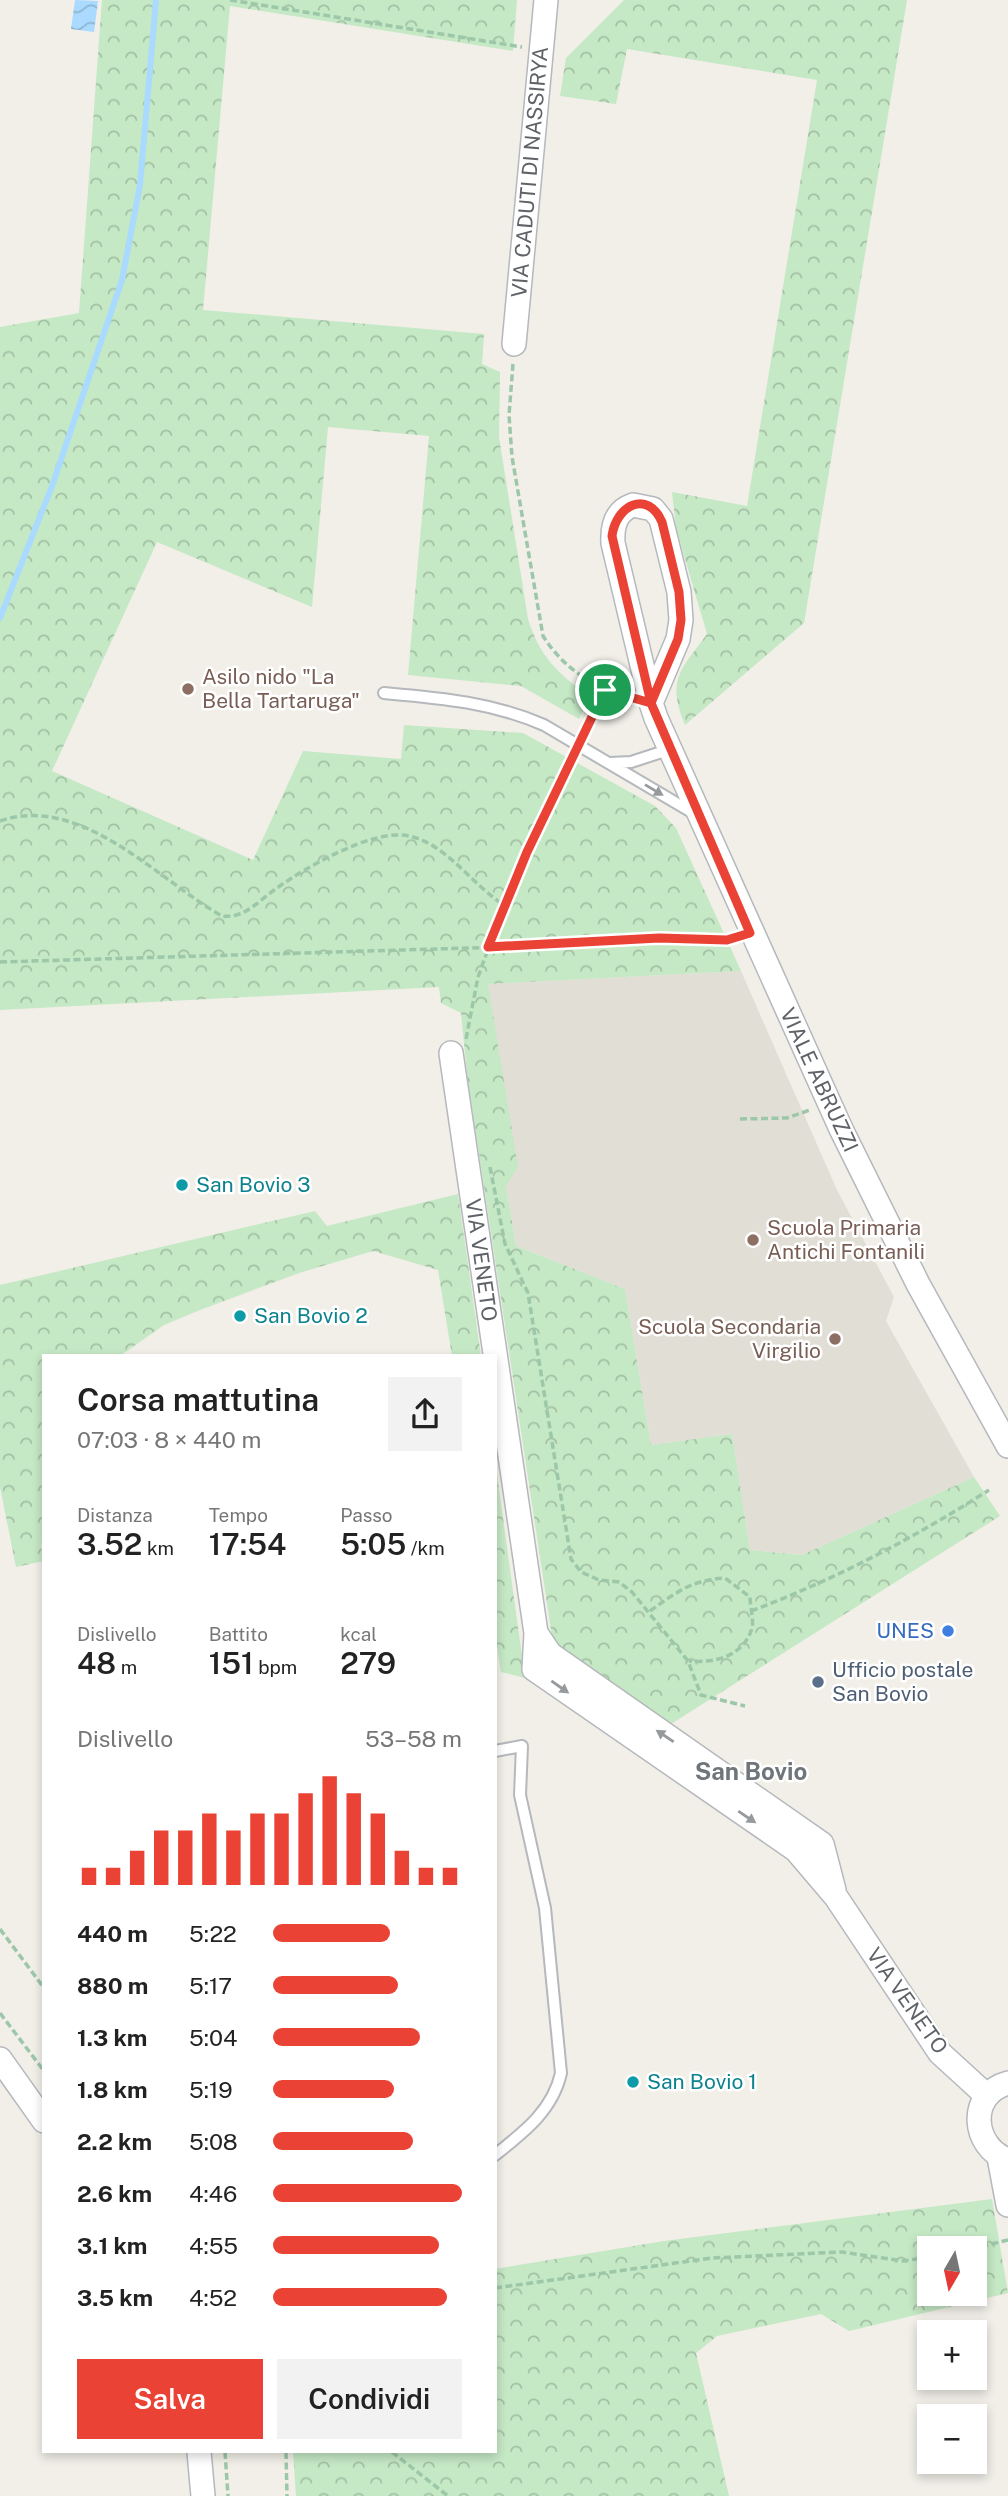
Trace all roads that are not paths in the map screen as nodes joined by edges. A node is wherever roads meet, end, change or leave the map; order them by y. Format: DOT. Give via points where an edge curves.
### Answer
graph roads {
  1 [pos="547,0"];
  2 [pos="514,344"];
  3 [pos="384,693"];
  4 [pos="651,703"];
  5 [pos="671,749"];
  6 [pos="607,762"];
  7 [pos="700,817"];
  8 [pos="459,1050"];
  9 [pos="1008,1446"];
  10 [pos="497,1751"];
  11 [pos="0,2059"];
  12 [pos="1008,2083"];
  13 [pos="987,2096"];
  14 [pos="42,2118"];
  15 [pos="497,2153"];
  16 [pos="1003,2158"];
  17 [pos="1008,2204"];
  18 [pos="200,2453"];
  19 [pos="203,2496"];
  1 -- 2 [label="street, VIA CADUTI DI NASSIRYA"];
  3 -- 6 [label="lane" via="495,706 544,725"];
  4 -- 4 [label="street, VIALE ABRUZZI" via="678,639 680,600 661,519 653,509 633,505 615,521 613,543"];
  4 -- 5 [label="street, VIALE ABRUZZI"];
  5 -- 6 [label="lane" via="631,762"];
  5 -- 7 [label="street, VIALE ABRUZZI"];
  6 -- 7 [label="lane, one-way"];
  7 -- 9 [label="street, VIALE ABRUZZI" via="827,1100 918,1284"];
  8 -- 13 [label="street, VIA VENETO" via="537,1633 534,1669 796,1850 836,1897 940,2053"];
  10 -- 15 [label="lane" via="522,1746 520,1795 545,1908 561,2073 556,2094 531,2126"];
  11 -- 14 [label="street"];
  12 -- 13 [label="street"];
  13 -- 16 [label="street" via="979,2114 980,2134"];
  16 -- 17 [label="street"];
  18 -- 19 [label="street"];
}
